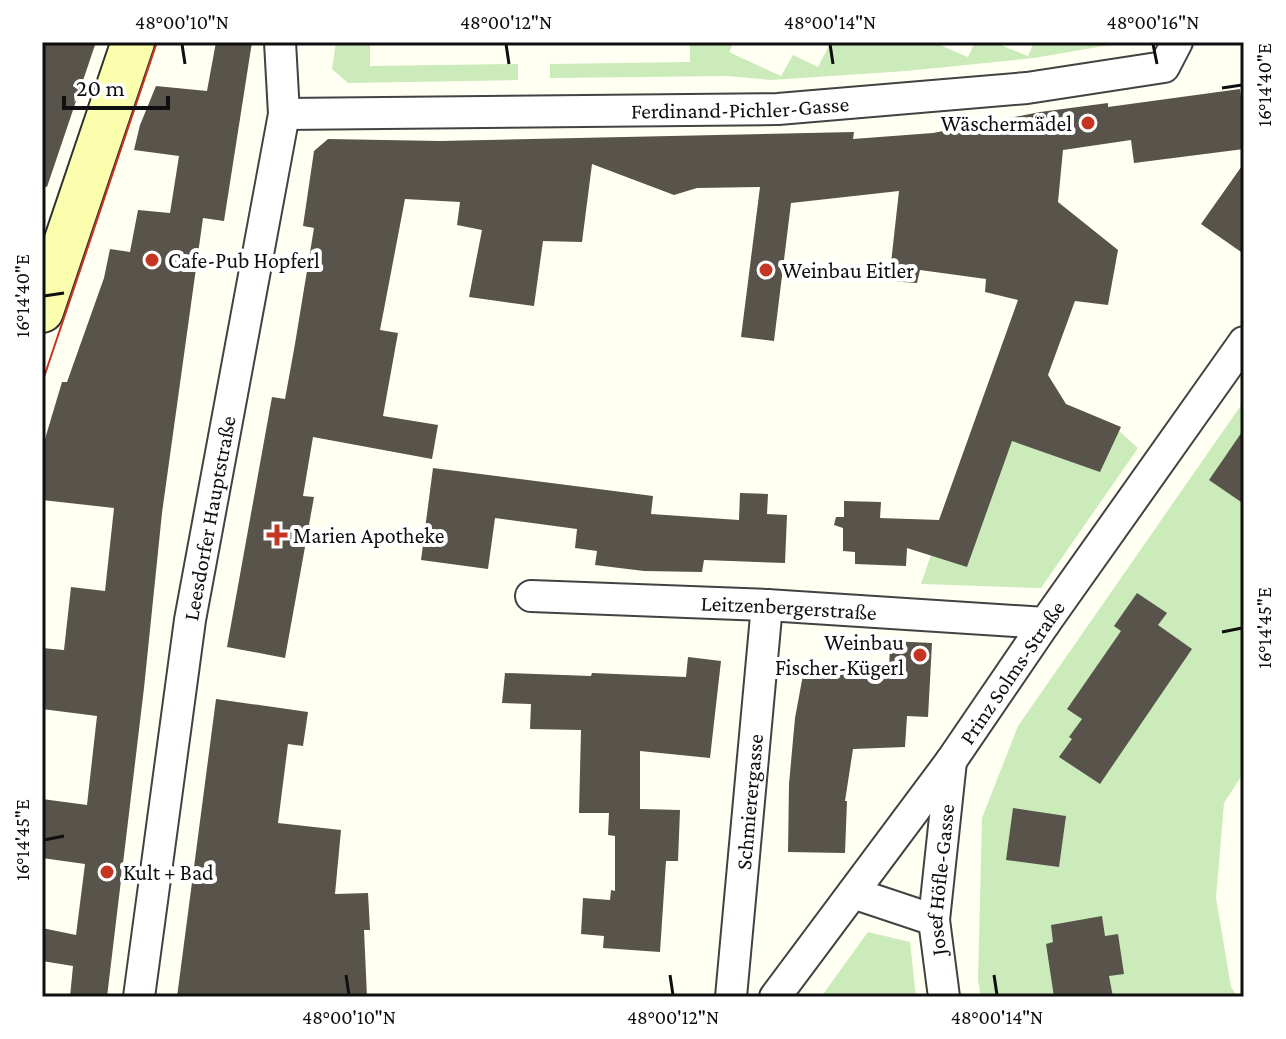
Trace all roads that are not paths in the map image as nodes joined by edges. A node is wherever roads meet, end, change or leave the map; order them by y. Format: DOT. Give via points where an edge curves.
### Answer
graph roads {
  1 [pos="133,42"];
  2 [pos="280,42"];
  3 [pos="1177,42"];
  4 [pos="284,114"];
  5 [pos="42,311"];
  6 [pos="1244,342"];
  7 [pos="531,596"];
  8 [pos="767,605"];
  9 [pos="1045,623"];
  10 [pos="951,761"];
  11 [pos="853,893"];
  12 [pos="934,920"];
  13 [pos="139,997"];
  14 [pos="731,997"];
  15 [pos="775,997"];
  16 [pos="944,997"];
  1 -- 5 [label="street"];
  2 -- 4 [label="street, Leesdorfer Hauptstraße"];
  3 -- 4 [label="street, Ferdinand-Pichler-Gasse" via="1164,67 1027,88 794,108"];
  4 -- 13 [label="street, Leesdorfer Hauptstraße" via="190,620"];
  6 -- 9 [label="street, Prinz Solms-Straße"];
  7 -- 8 [label="street, Leitzenbergerstraße"];
  8 -- 9 [label="street, Leitzenbergerstraße"];
  8 -- 14 [label="street, Schmierergasse"];
  9 -- 10 [label="street, Prinz Solms-Straße"];
  10 -- 11 [label="street, Prinz Solms-Straße"];
  10 -- 12 [label="street, Josef Höfle-Gasse"];
  11 -- 12 [label="street"];
  11 -- 15 [label="street, Prinz Solms-Straße"];
  12 -- 16 [label="street, Josef Höfle-Gasse"];
}
